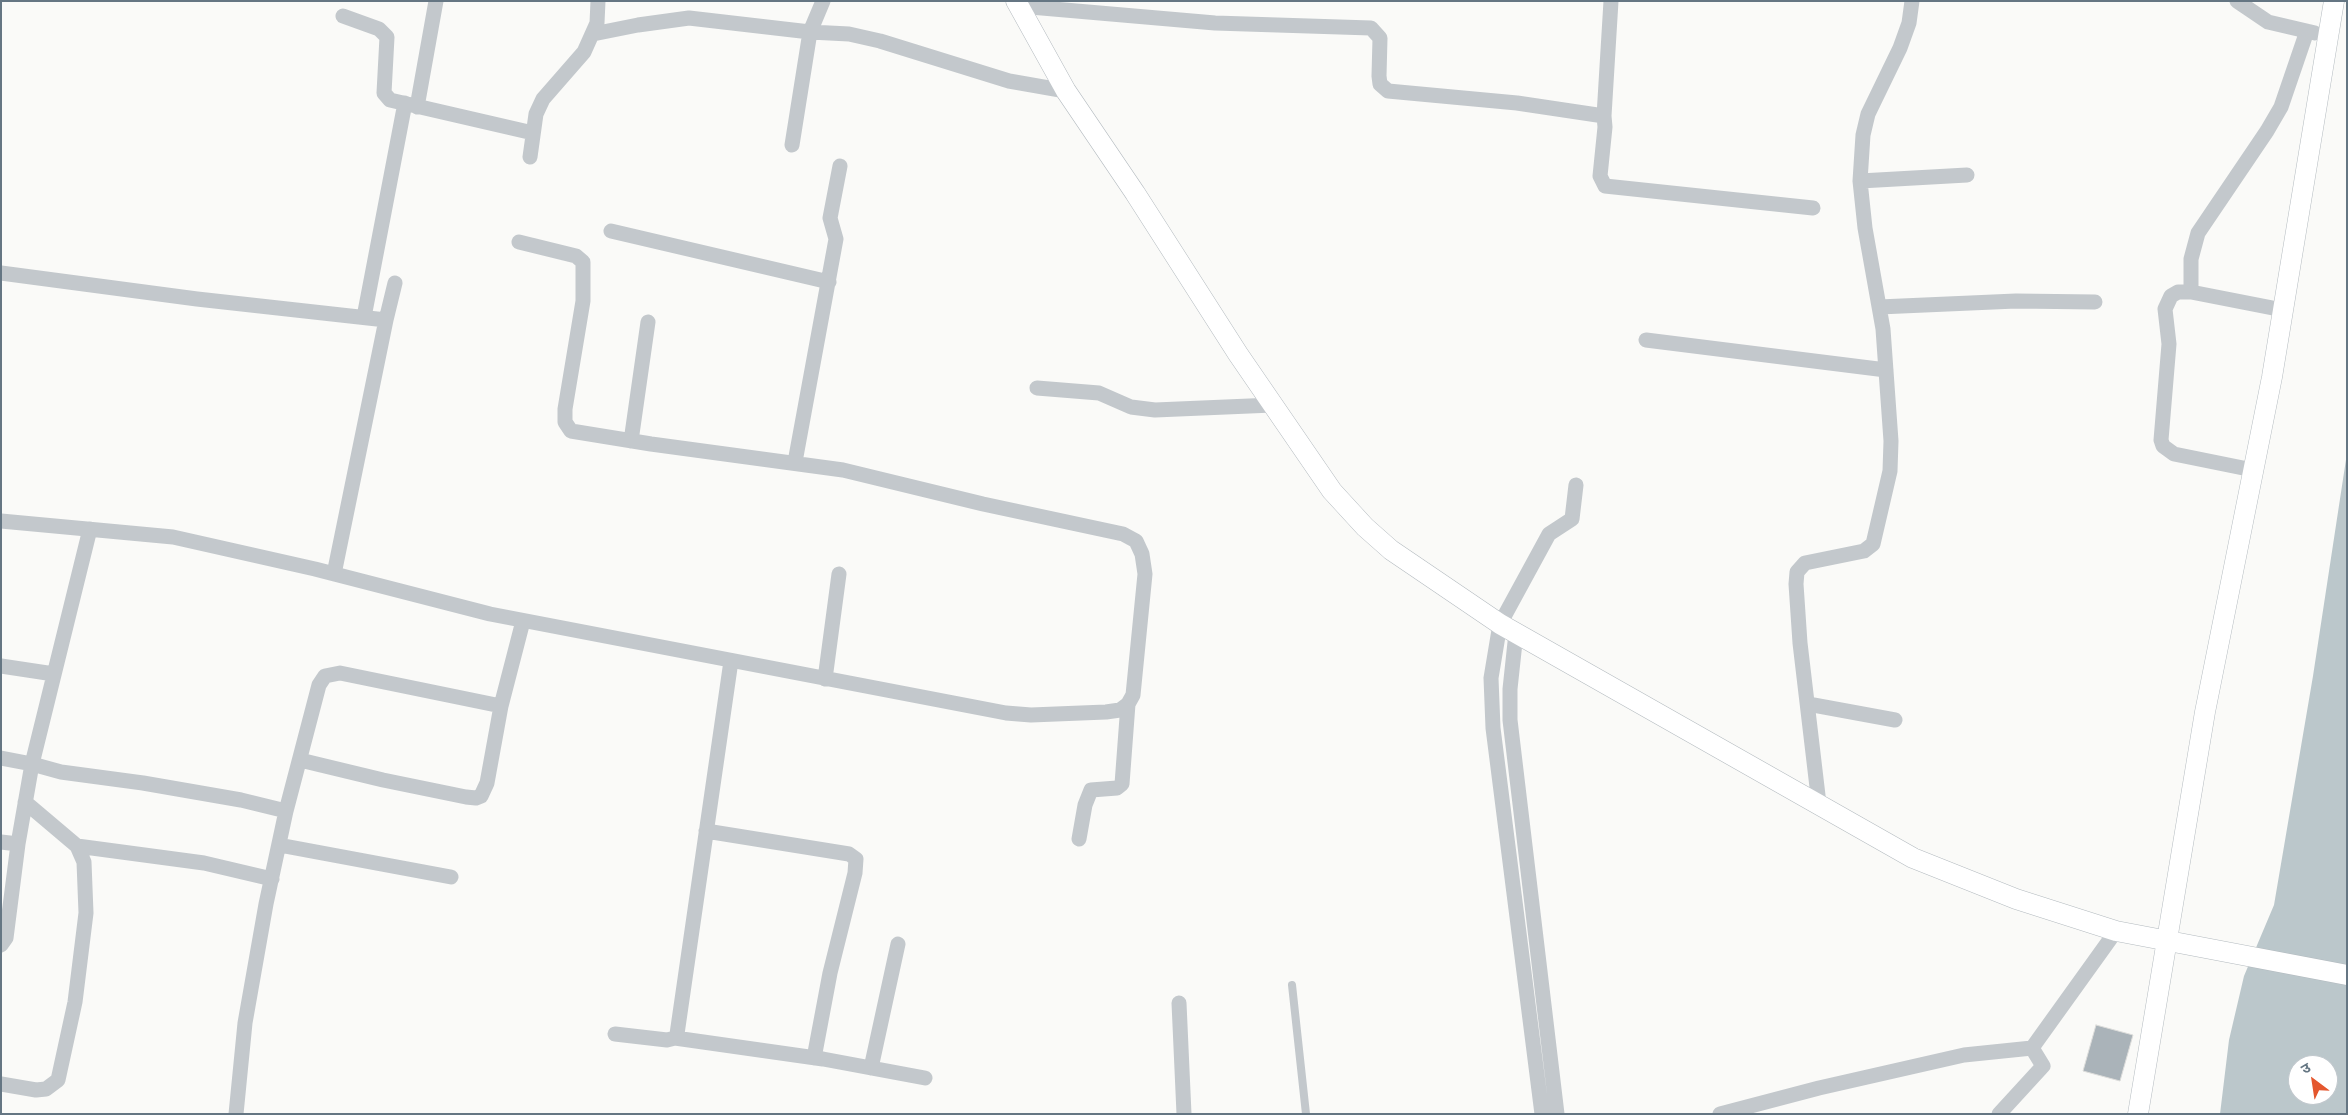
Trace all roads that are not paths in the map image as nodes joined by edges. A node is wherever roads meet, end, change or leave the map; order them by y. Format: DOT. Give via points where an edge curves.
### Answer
graph roads {
  1 [pos="436,1"];
  2 [pos="598,1"];
  3 [pos="823,1"];
  4 [pos="1611,1"];
  5 [pos="1912,1"];
  6 [pos="2237,1"];
  7 [pos="2334,1"];
  8 [pos="1018,4"];
  9 [pos="342,16"];
  10 [pos="810,32"];
  11 [pos="2307,32"];
  12 [pos="594,34"];
  13 [pos="2329,36"];
  14 [pos="1066,91"];
  15 [pos="411,105"];
  16 [pos="1604,116"];
  17 [pos="533,133"];
  18 [pos="792,146"];
  19 [pos="530,158"];
  20 [pos="840,166"];
  21 [pos="1967,174"];
  22 [pos="1860,181"];
  23 [pos="1813,208"];
  24 [pos="611,231"];
  25 [pos="519,242"];
  26 [pos="1,274"];
  27 [pos="828,282"];
  28 [pos="395,283"];
  29 [pos="2191,292"];
  30 [pos="2095,302"];
  31 [pos="1880,307"];
  32 [pos="2283,310"];
  33 [pos="364,317"];
  34 [pos="386,320"];
  35 [pos="648,322"];
  36 [pos="1646,340"];
  37 [pos="1886,370"];
  38 [pos="1037,388"];
  39 [pos="1273,405"];
  40 [pos="632,441"];
  41 [pos="795,462"];
  42 [pos="2253,470"];
  43 [pos="1576,485"];
  44 [pos="1,520"];
  45 [pos="90,529"];
  46 [pos="334,574"];
  47 [pos="839,574"];
  48 [pos="523,621"];
  49 [pos="1508,629"];
  50 [pos="731,661"];
  51 [pos="1,666"];
  52 [pos="54,674"];
  53 [pos="825,678"];
  54 [pos="1128,704"];
  55 [pos="1808,704"];
  56 [pos="501,706"];
  57 [pos="1895,720"];
  58 [pos="1,758"];
  59 [pos="300,760"];
  60 [pos="32,764"];
  61 [pos="25,802"];
  62 [pos="1819,804"];
  63 [pos="286,811"];
  64 [pos="706,831"];
  65 [pos="1080,839"];
  66 [pos="1,842"];
  67 [pos="18,844"];
  68 [pos="279,845"];
  69 [pos="77,846"];
  70 [pos="451,877"];
  71 [pos="272,879"];
  72 [pos="1532,893"];
  73 [pos="1513,895"];
  74 [pos="2116,931"];
  75 [pos="2166,942"];
  76 [pos="898,944"];
  77 [pos="1,945"];
  78 [pos="2347,975"];
  79 [pos="1292,985"];
  80 [pos="1178,1003"];
  81 [pos="615,1034"];
  82 [pos="675,1038"];
  83 [pos="2032,1048"];
  84 [pos="814,1058"];
  85 [pos="871,1068"];
  86 [pos="925,1078"];
  87 [pos="1,1084"];
  88 [pos="1741,1111"];
  89 [pos="236,1114"];
  90 [pos="1184,1114"];
  91 [pos="1306,1114"];
  92 [pos="1542,1114"];
  93 [pos="1557,1114"];
  94 [pos="1720,1114"];
  95 [pos="1999,1114"];
  96 [pos="2138,1114"];
  1 -- 15 [label="street"];
  2 -- 12 [label="street"];
  3 -- 10 [label="street"];
  4 -- 16 [label="street"];
  5 -- 22 [label="street" via="1909,23 1900,48 1868,114"];
  6 -- 11 [label="street" via="2268,22"];
  7 -- 13 [label="street"];
  8 -- 14 [label="street"];
  8 -- 16 [label="street" via="1215,23 1364,27 1377,32 1380,38 1378,76 1380,84 1388,91 1517,103"];
  9 -- 15 [label="street" via="384,33 388,44 384,93 390,100"];
  10 -- 12 [label="street" via="689,18 638,24"];
  10 -- 14 [label="street" via="849,34 880,41 1009,81"];
  10 -- 18 [label="street"];
  11 -- 13 [label="street"];
  11 -- 29 [label="street" via="2281,107 2268,131 2198,232 2191,259"];
  12 -- 17 [label="street" via="584,52 543,99"];
  13 -- 32 [label="street"];
  14 -- 39 [label="street"];
  15 -- 17 [label="street"];
  15 -- 33 [label="street"];
  16 -- 23 [label="street" via="1600,176 1605,186"];
  17 -- 19 [label="street"];
  20 -- 27 [label="street" via="830,218 830,225 837,235"];
  21 -- 22 [label="street"];
  22 -- 31 [label="street"];
  24 -- 27 [label="street"];
  25 -- 40 [label="street" via="576,256 583,262 583,301 566,410 567,427 580,433"];
  26 -- 33 [label="street" via="197,300"];
  27 -- 41 [label="street"];
  28 -- 34 [label="street"];
  29 -- 32 [label="street"];
  29 -- 42 [label="street" via="2178,292 2166,302 2169,344 2163,446 2174,454"];
  30 -- 31 [label="street" via="2016,301"];
  31 -- 37 [label="street"];
  32 -- 42 [label="street"];
  33 -- 34 [label="street"];
  34 -- 46 [label="street"];
  35 -- 40 [label="street"];
  36 -- 37 [label="street"];
  37 -- 55 [label="street" via="1890,471 1873,544 1864,550 1810,561 1797,572 1800,643"];
  38 -- 39 [label="street" via="1099,392 1131,407 1155,410"];
  39 -- 49 [label="street" via="1332,491 1364,527 1391,550"];
  40 -- 41 [label="street"];
  41 -- 54 [label="street" via="1114,532 1136,541 1145,574 1133,695"];
  42 -- 75 [label="street" via="2205,712"];
  43 -- 49 [label="street" via="1572,519 1549,534"];
  44 -- 45 [label="street"];
  45 -- 46 [label="street" via="173,537"];
  45 -- 52 [label="street"];
  46 -- 48 [label="street"];
  47 -- 53 [label="street"];
  48 -- 50 [label="street"];
  48 -- 56 [label="street"];
  49 -- 62 [label="street"];
  49 -- 72 [label="street" via="1510,720"];
  49 -- 73 [label="street" via="1490,698"];
  50 -- 53 [label="street"];
  50 -- 64 [label="street"];
  51 -- 52 [label="street"];
  52 -- 60 [label="street"];
  53 -- 54 [label="street" via="1006,713 1106,712 1120,710"];
  54 -- 65 [label="street" via="1122,784 1116,788 1090,790"];
  55 -- 57 [label="street"];
  55 -- 62 [label="street"];
  56 -- 59 [label="street" via="331,673 319,685"];
  56 -- 59 [label="street" via="485,791 476,798"];
  58 -- 60 [label="street"];
  59 -- 63 [label="street"];
  60 -- 61 [label="street"];
  60 -- 63 [label="street" via="61,772 232,798"];
  61 -- 67 [label="street"];
  61 -- 69 [label="street"];
  62 -- 74 [label="street" via="1913,858 2016,899"];
  63 -- 68 [label="street"];
  64 -- 82 [label="street"];
  64 -- 84 [label="street" via="848,854 856,859 856,873 830,973"];
  66 -- 67 [label="street"];
  67 -- 77 [label="street" via="6,938"];
  68 -- 70 [label="street"];
  68 -- 71 [label="street"];
  69 -- 71 [label="street" via="204,863"];
  69 -- 87 [label="street" via="84,862 86,913 74,1002 58,1080 46,1090"];
  71 -- 89 [label="street" via="245,1023"];
  72 -- 73 [label="street"];
  72 -- 93 [label="street"];
  73 -- 92 [label="street"];
  74 -- 75 [label="street"];
  74 -- 83 [label="street"];
  75 -- 78 [label="street"];
  75 -- 96 [label="street"];
  76 -- 85 [label="street"];
  79 -- 91 [label="lane"];
  80 -- 90 [label="street"];
  81 -- 82 [label="street" via="667,1040"];
  82 -- 84 [label="street"];
  83 -- 88 [label="street" via="1964,1055 1819,1088"];
  83 -- 95 [label="street" via="2043,1066"];
  84 -- 85 [label="street"];
  85 -- 86 [label="street"];
  88 -- 94 [label="street"];
}
